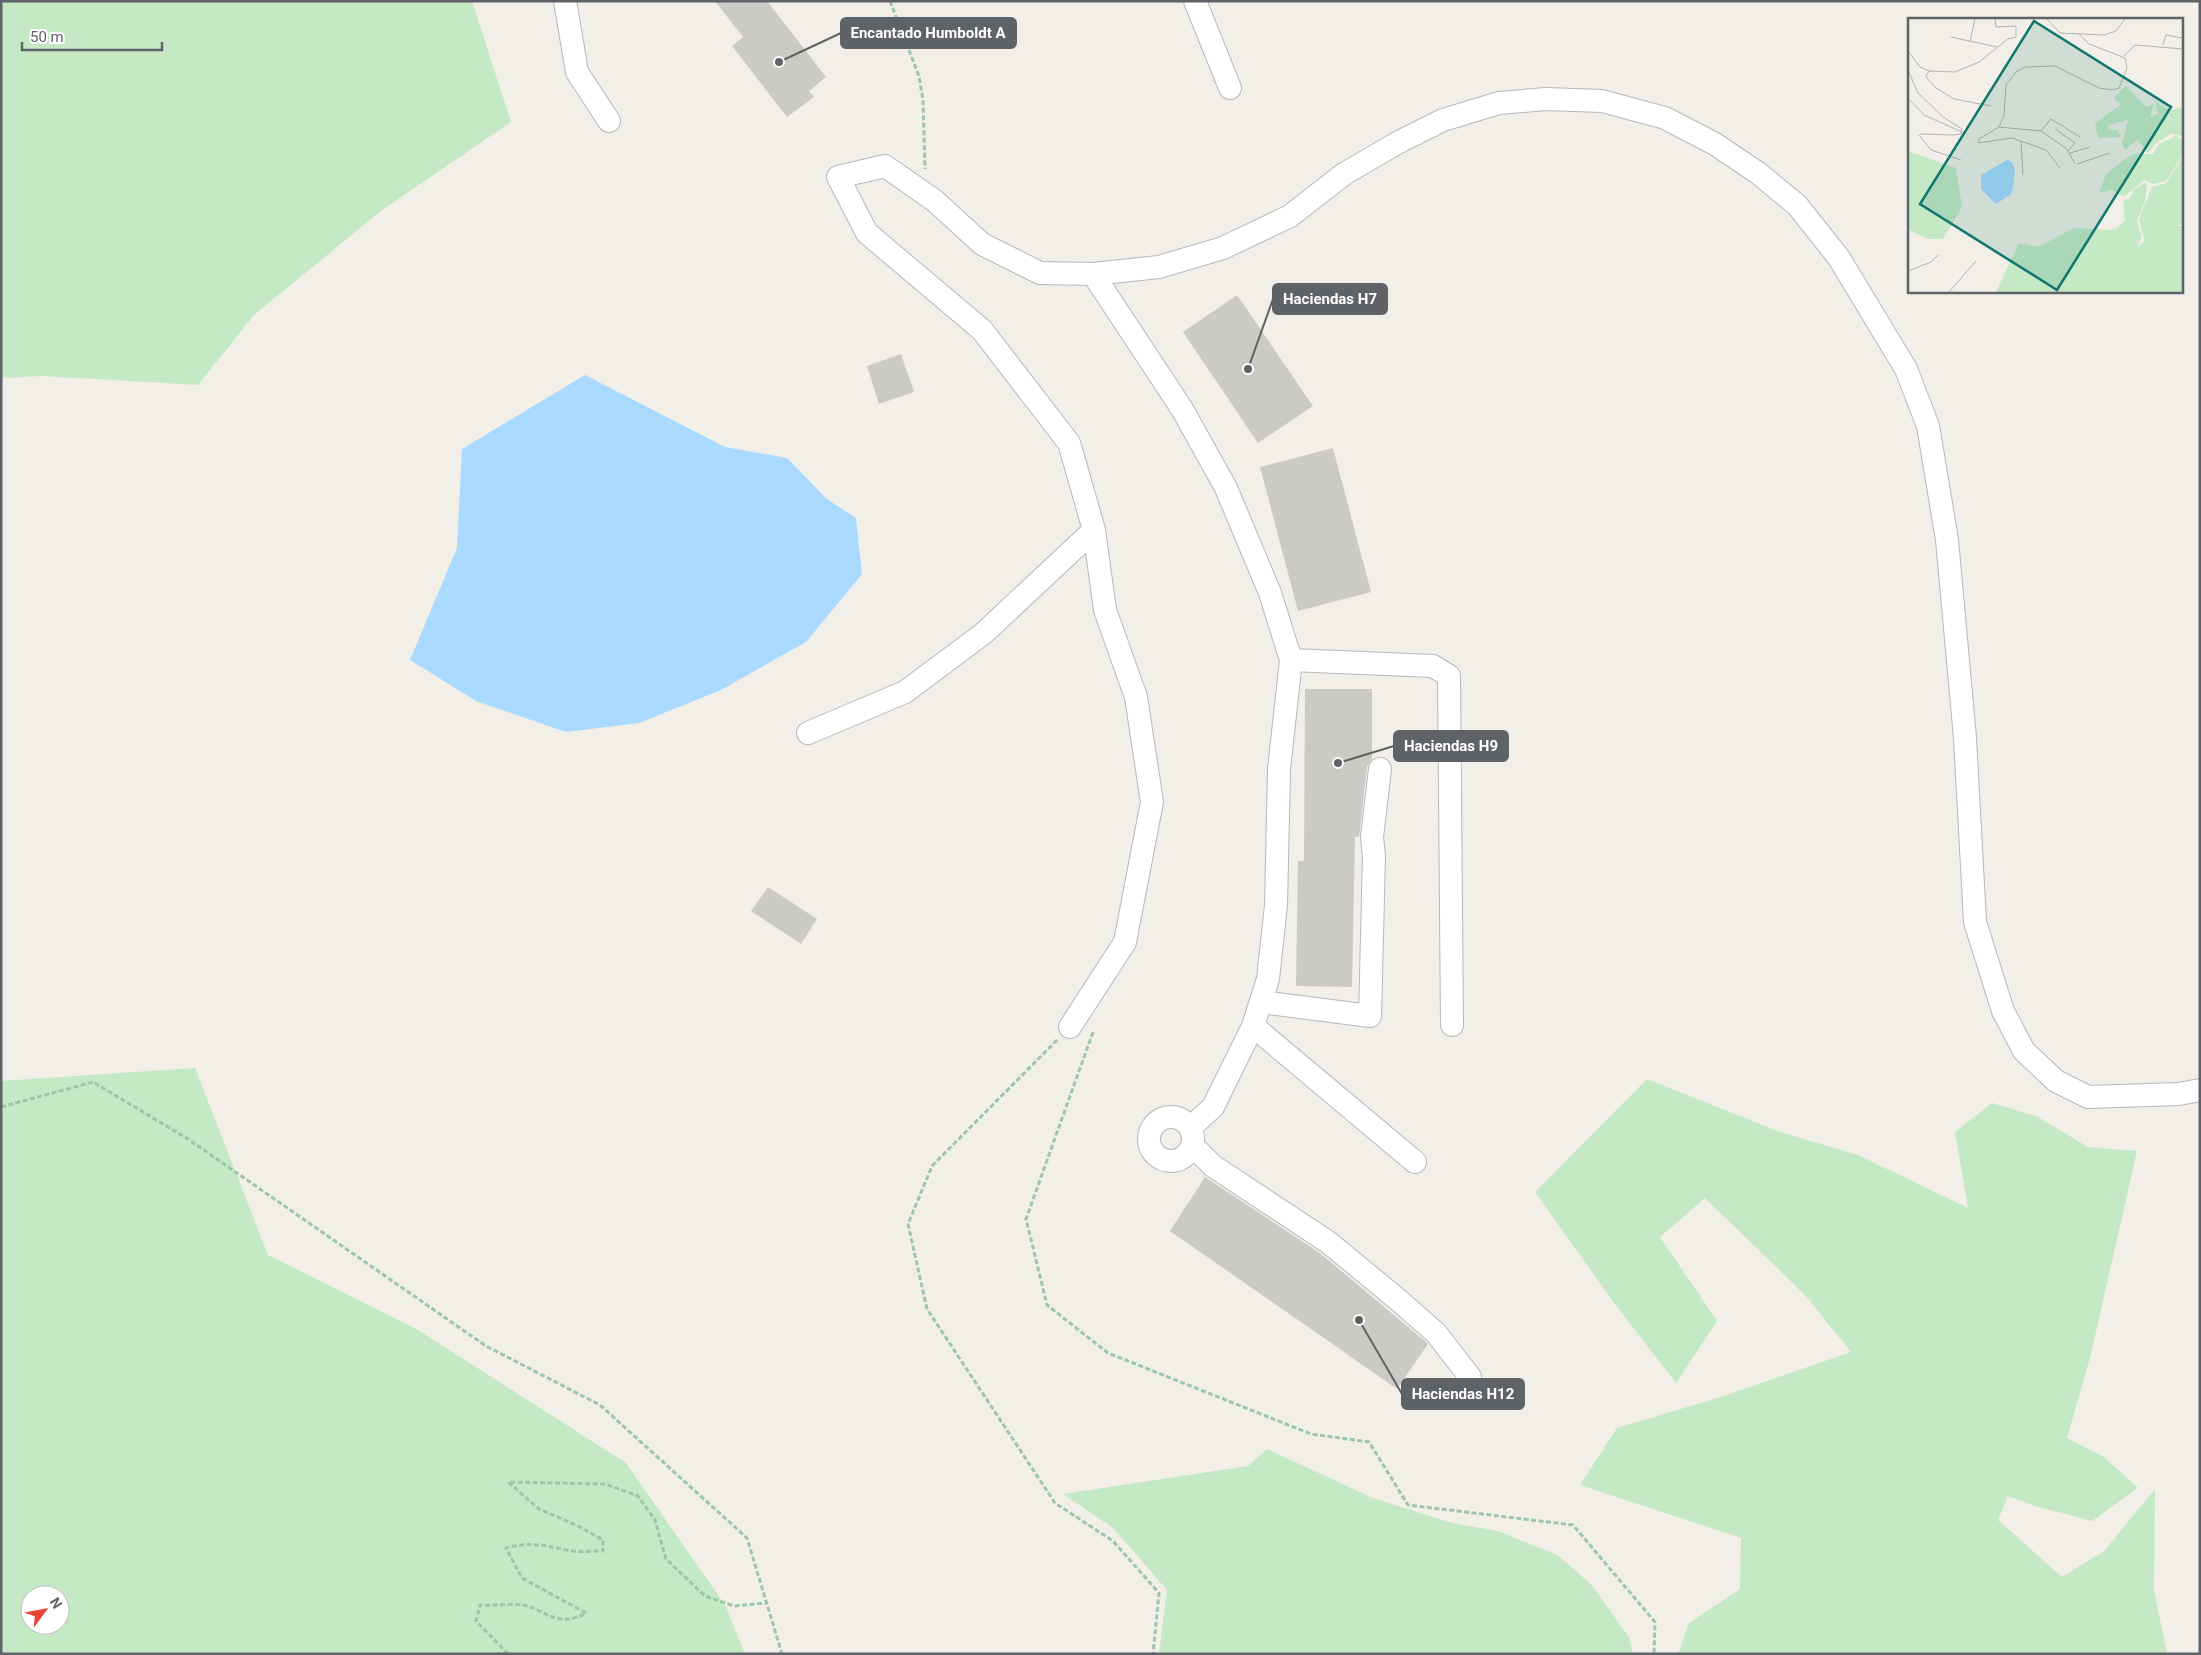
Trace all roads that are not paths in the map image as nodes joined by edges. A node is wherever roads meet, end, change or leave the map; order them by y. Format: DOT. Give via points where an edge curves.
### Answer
graph roads {
  1 [pos="565,1"];
  2 [pos="1195,1"];
  3 [pos="1230,88"];
  4 [pos="609,121"];
  5 [pos="1093,274"];
  6 [pos="1094,530"];
  7 [pos="1291,660"];
  8 [pos="808,733"];
  9 [pos="1380,769"];
  10 [pos="1261,1002"];
  11 [pos="1452,1025"];
  12 [pos="1253,1026"];
  13 [pos="1070,1027"];
  14 [pos="2200,1090"];
  15 [pos="1415,1162"];
  16 [pos="1470,1377"];
  1 -- 4 [label="street" via="578,72"];
  2 -- 3 [label="street"];
  5 -- 6 [label="street" via="1040,273 982,244 935,200 885,166 838,177 867,233 982,330 1069,443"];
  5 -- 7 [label="street" via="1182,409 1226,488 1270,593"];
  5 -- 14 [label="street" via="1159,267 1223,248 1290,216 1344,174 1397,143 1443,120 1498,103 1546,99 1602,101 1665,118 1715,144 1758,173 1797,205 1839,258 1906,368 1928,426 1947,540 1965,738 1975,922 2004,1010 2024,1051 2056,1081 2088,1097 2179,1094"];
  6 -- 8 [label="street" via="984,633 905,692"];
  6 -- 13 [label="street" via="1105,610 1136,697 1152,802 1125,942"];
  7 -- 10 [label="street" via="1279,769 1276,905 1268,979"];
  7 -- 11 [label="street" via="1433,666 1449,676"];
  9 -- 10 [label="street" via="1372,837 1370,1016"];
  10 -- 12 [label="street"];
  12 -- 15 [label="street"];
  12 -- 16 [label="street" via="1213,1107 1191,1136 1213,1166 1328,1242 1396,1298 1436,1333"];
}
